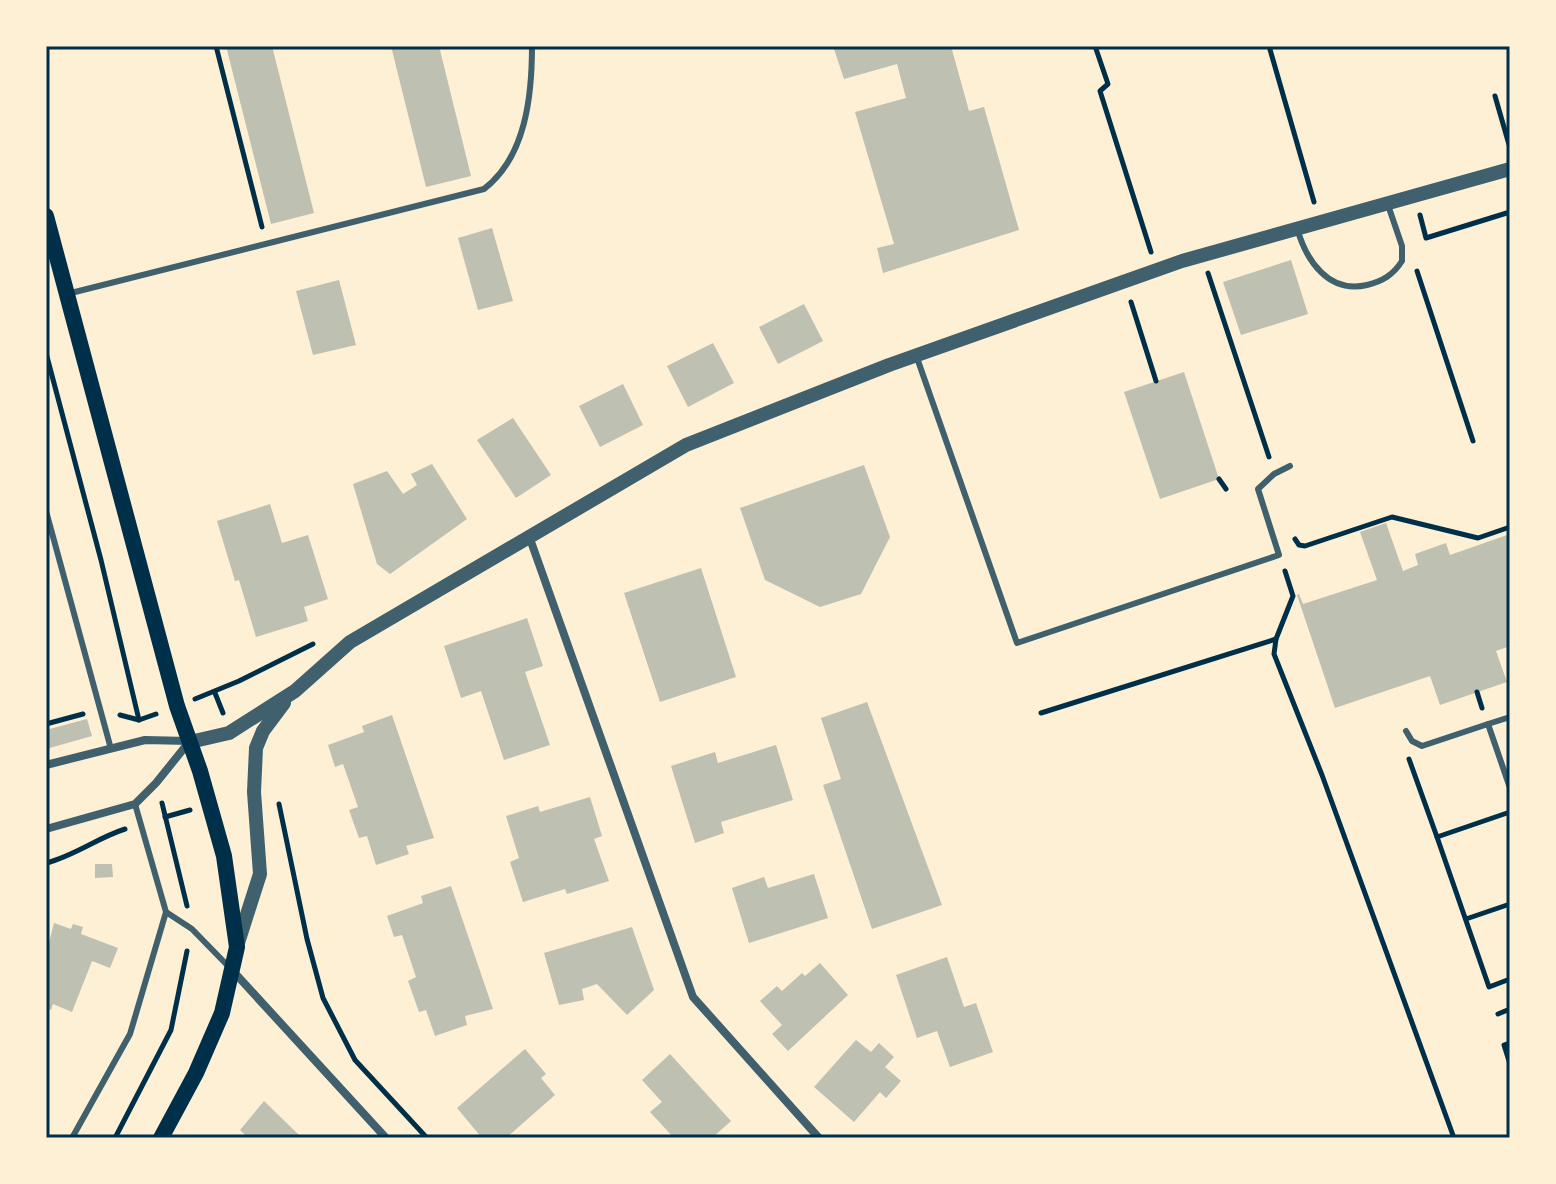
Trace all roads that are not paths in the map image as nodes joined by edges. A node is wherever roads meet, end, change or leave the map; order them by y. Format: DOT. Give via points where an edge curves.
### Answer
graph roads {
  1 [pos="532,46"];
  2 [pos="1509,168"];
  3 [pos="1387,202"];
  4 [pos="46,216"];
  5 [pos="1297,228"];
  6 [pos="67,294"];
  7 [pos="916,355"];
  8 [pos="1290,466"];
  9 [pos="46,511"];
  10 [pos="529,536"];
  11 [pos="295,691"];
  12 [pos="1510,717"];
  13 [pos="1488,724"];
  14 [pos="1406,731"];
  15 [pos="190,742"];
  16 [pos="111,749"];
  17 [pos="46,765"];
  18 [pos="1510,788"];
  19 [pos="135,804"];
  20 [pos="46,829"];
  21 [pos="166,912"];
  22 [pos="237,947"];
  23 [pos="232,970"];
  24 [pos="72,1138"];
  25 [pos="161,1138"];
  26 [pos="386,1138"];
  27 [pos="819,1138"];
  1 -- 6 [label="lane" via="528,105 517,143 505,169 484,189"];
  2 -- 3 [label="street"];
  3 -- 5 [label="street"];
  3 -- 5 [label="lane" via="1403,257 1395,272 1380,281 1343,286 1321,273"];
  4 -- 6 [label="main road"];
  5 -- 7 [label="street" via="1182,261"];
  6 -- 15 [label="main road"];
  7 -- 8 [label="lane" via="1017,643 1279,555 1258,489"];
  7 -- 10 [label="street" via="686,445"];
  9 -- 16 [label="lane"];
  10 -- 11 [label="street" via="350,642"];
  10 -- 27 [label="street" via="693,997"];
  11 -- 15 [label="street"];
  11 -- 22 [label="street" via="256,748 260,874"];
  12 -- 13 [label="lane"];
  13 -- 14 [label="lane" via="1422,746"];
  13 -- 18 [label="lane"];
  15 -- 16 [label="street" via="145,740"];
  15 -- 19 [label="street"];
  15 -- 22 [label="main road" via="224,856"];
  16 -- 17 [label="street"];
  19 -- 20 [label="street"];
  19 -- 21 [label="lane"];
  21 -- 23 [label="lane" via="192,929"];
  21 -- 24 [label="lane" via="130,1034"];
  22 -- 23 [label="main road"];
  23 -- 25 [label="main road" via="222,1013"];
  23 -- 26 [label="street"];
}
